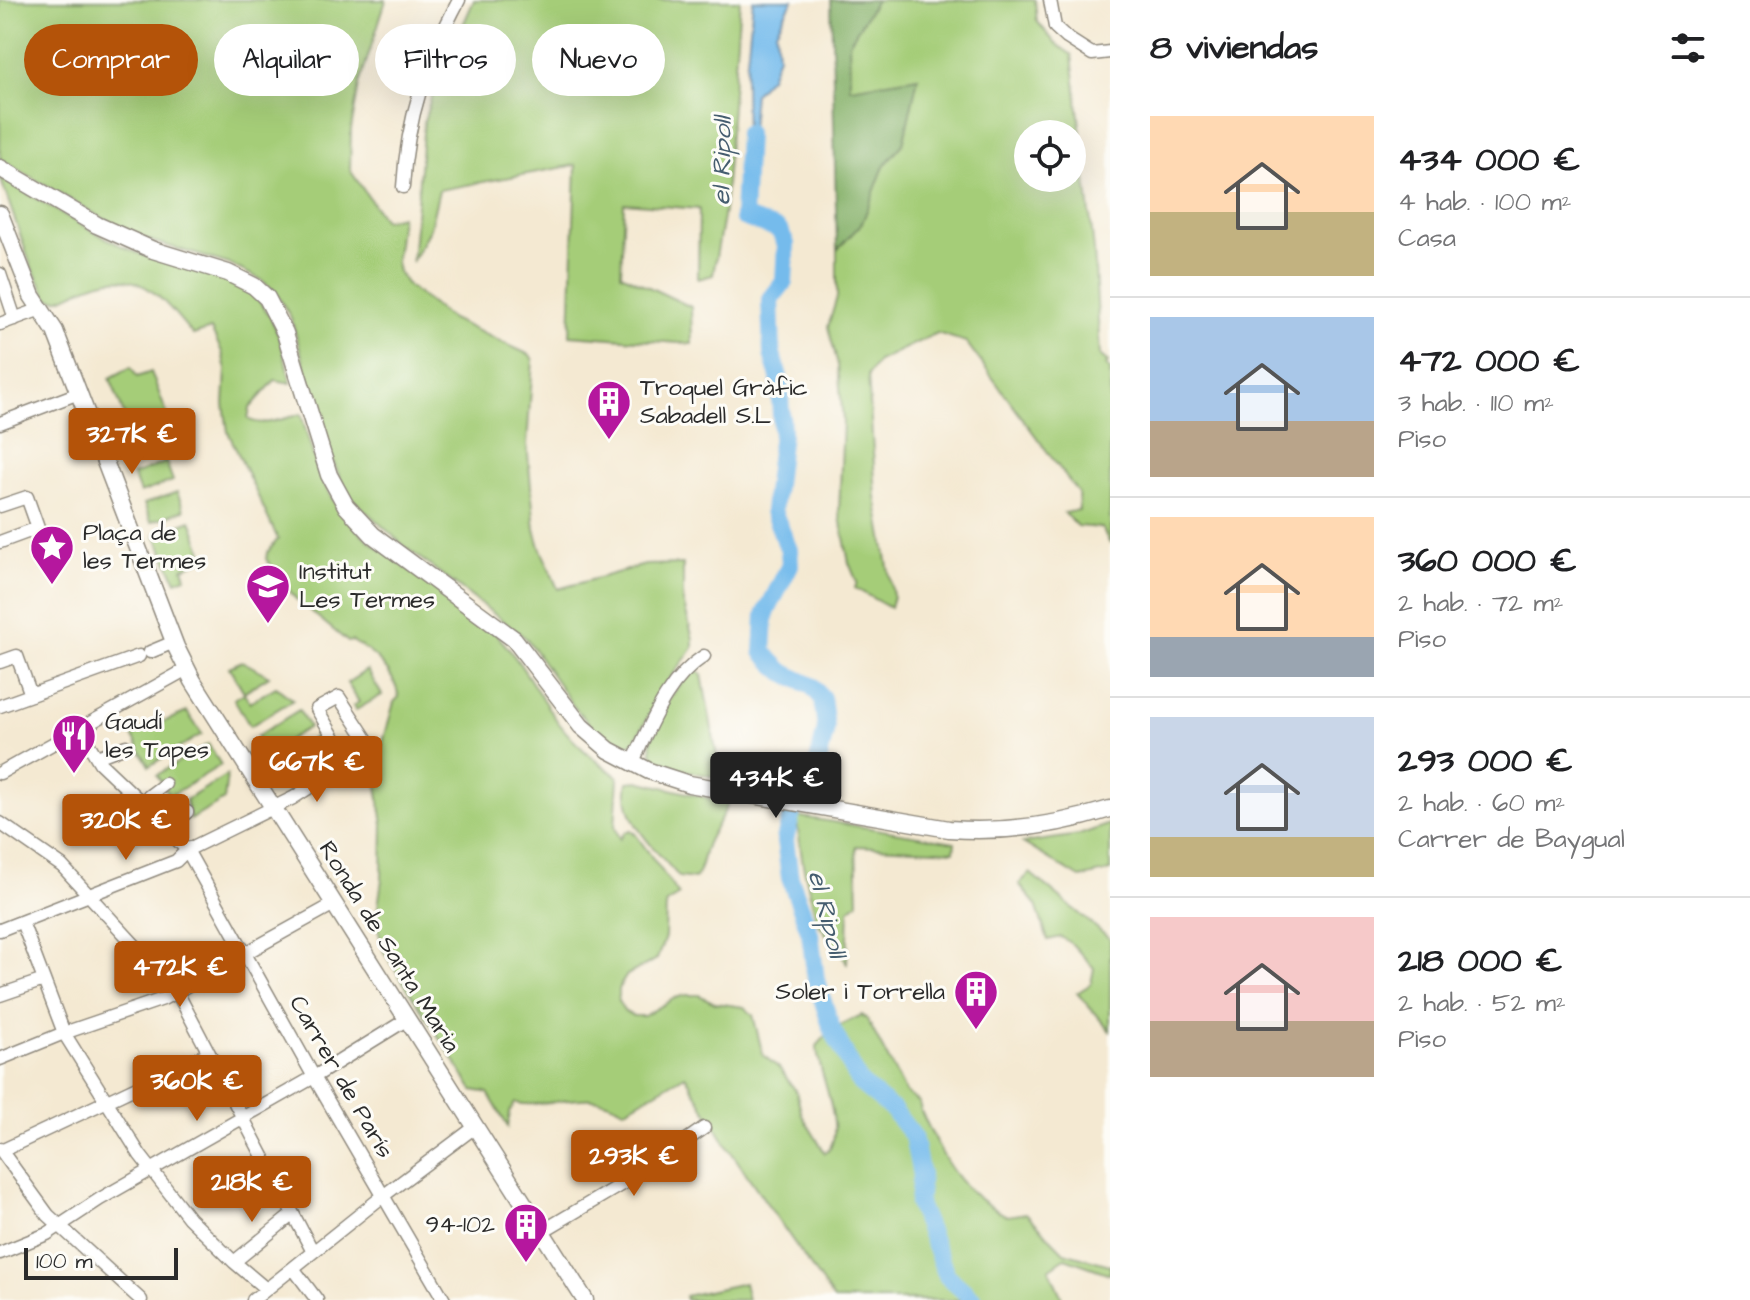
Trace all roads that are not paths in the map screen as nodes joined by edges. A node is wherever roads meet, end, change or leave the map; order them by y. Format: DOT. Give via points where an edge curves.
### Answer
graph roads {
  1 [pos="459,0"];
  2 [pos="1050,0"];
  3 [pos="1110,52"];
  4 [pos="0,168"];
  5 [pos="403,187"];
  6 [pos="0,214"];
  7 [pos="0,274"];
  8 [pos="41,309"];
  9 [pos="15,319"];
  10 [pos="0,324"];
  11 [pos="79,393"];
  12 [pos="0,423"];
  13 [pos="0,506"];
  14 [pos="0,542"];
  15 [pos="174,642"];
  16 [pos="704,656"];
  17 [pos="0,662"];
  18 [pos="187,669"];
  19 [pos="31,695"];
  20 [pos="0,706"];
  21 [pos="79,728"];
  22 [pos="367,740"];
  23 [pos="126,746"];
  24 [pos="97,757"];
  25 [pos="632,764"];
  26 [pos="0,773"];
  27 [pos="165,784"];
  28 [pos="141,802"];
  29 [pos="273,807"];
  30 [pos="1110,809"];
  31 [pos="187,812"];
  32 [pos="0,823"];
  33 [pos="166,830"];
  34 [pos="187,850"];
  35 [pos="90,896"];
  36 [pos="334,904"];
  37 [pos="22,922"];
  38 [pos="0,930"];
  39 [pos="246,954"];
  40 [pos="44,980"];
  41 [pos="176,990"];
  42 [pos="0,995"];
  43 [pos="406,1020"];
  44 [pos="64,1033"];
  45 [pos="209,1053"];
  46 [pos="0,1059"];
  47 [pos="314,1077"];
  48 [pos="106,1101"];
  49 [pos="243,1118"];
  50 [pos="475,1127"];
  51 [pos="704,1128"];
  52 [pos="1,1150"];
  53 [pos="152,1169"];
  54 [pos="383,1196"];
  55 [pos="293,1214"];
  56 [pos="59,1226"];
  57 [pos="541,1232"];
  58 [pos="313,1252"];
  59 [pos="0,1253"];
  60 [pos="234,1262"];
  61 [pos="293,1268"];
  62 [pos="266,1289"];
  63 [pos="141,1300"];
  64 [pos="253,1300"];
  65 [pos="317,1300"];
  66 [pos="444,1300"];
  67 [pos="585,1300"];
  1 -- 5 [label="street" via="417,95"];
  2 -- 3 [label="street" via="1055,27 1067,38 1092,54"];
  4 -- 25 [label="main road" via="97,225 153,250 228,273 267,298 285,333 329,475 346,506 373,535 514,639 581,726"];
  6 -- 8 [label="main road, Ronda de Santa Maria"];
  7 -- 9 [label="street"];
  8 -- 9 [label="street"];
  8 -- 11 [label="main road, Ronda de Santa Maria"];
  9 -- 10 [label="street"];
  11 -- 12 [label="street"];
  11 -- 15 [label="main road, Ronda de Santa Maria"];
  13 -- 14 [label="street" via="27,497 38,528"];
  15 -- 18 [label="main road, Ronda de Santa Maria"];
  15 -- 19 [label="street"];
  16 -- 25 [label="street" via="667,693"];
  17 -- 19 [label="street" via="17,656"];
  18 -- 21 [label="street"];
  18 -- 29 [label="main road, Ronda de Santa Maria"];
  19 -- 20 [label="street"];
  21 -- 24 [label="street, Carrer de París"];
  21 -- 26 [label="street"];
  22 -- 29 [label="street" via="339,697 317,709 346,758 343,766"];
  23 -- 24 [label="street"];
  24 -- 28 [label="street, Carrer de París"];
  25 -- 30 [label="main road" via="689,784 949,829 1048,825"];
  27 -- 28 [label="street"];
  28 -- 33 [label="street, Carrer de París"];
  29 -- 34 [label="street"];
  29 -- 36 [label="main road, Ronda de Santa Maria"];
  31 -- 33 [label="street"];
  32 -- 35 [label="street" via="62,866"];
  33 -- 34 [label="street, Carrer de París"];
  34 -- 35 [label="street" via="176,861"];
  34 -- 39 [label="street, Carrer de París"];
  35 -- 37 [label="street"];
  35 -- 41 [label="street"];
  36 -- 39 [label="street"];
  36 -- 43 [label="main road, Ronda de Santa Maria"];
  37 -- 38 [label="street"];
  37 -- 40 [label="street"];
  39 -- 41 [label="street"];
  39 -- 47 [label="street, Carrer de París"];
  40 -- 42 [label="street"];
  40 -- 44 [label="street"];
  41 -- 44 [label="street"];
  41 -- 45 [label="street"];
  43 -- 47 [label="street"];
  43 -- 50 [label="main road, Ronda de Santa Maria"];
  44 -- 46 [label="street"];
  44 -- 48 [label="street"];
  45 -- 48 [label="street"];
  45 -- 49 [label="street"];
  47 -- 49 [label="street"];
  47 -- 54 [label="street, Carrer de París"];
  48 -- 52 [label="street"];
  48 -- 53 [label="street"];
  49 -- 53 [label="street"];
  49 -- 55 [label="street"];
  50 -- 54 [label="street"];
  50 -- 57 [label="main road, Ronda de Santa Maria"];
  51 -- 57 [label="street"];
  52 -- 56 [label="street"];
  53 -- 56 [label="street"];
  53 -- 60 [label="street" via="189,1218"];
  54 -- 58 [label="street"];
  54 -- 66 [label="street, Carrer de París"];
  55 -- 58 [label="street"];
  55 -- 60 [label="street"];
  56 -- 59 [label="street"];
  56 -- 63 [label="street"];
  57 -- 67 [label="main road, Ronda de Santa Maria"];
  58 -- 61 [label="street"];
  60 -- 62 [label="street"];
  61 -- 62 [label="street"];
  61 -- 65 [label="street"];
  62 -- 64 [label="street"];
}
